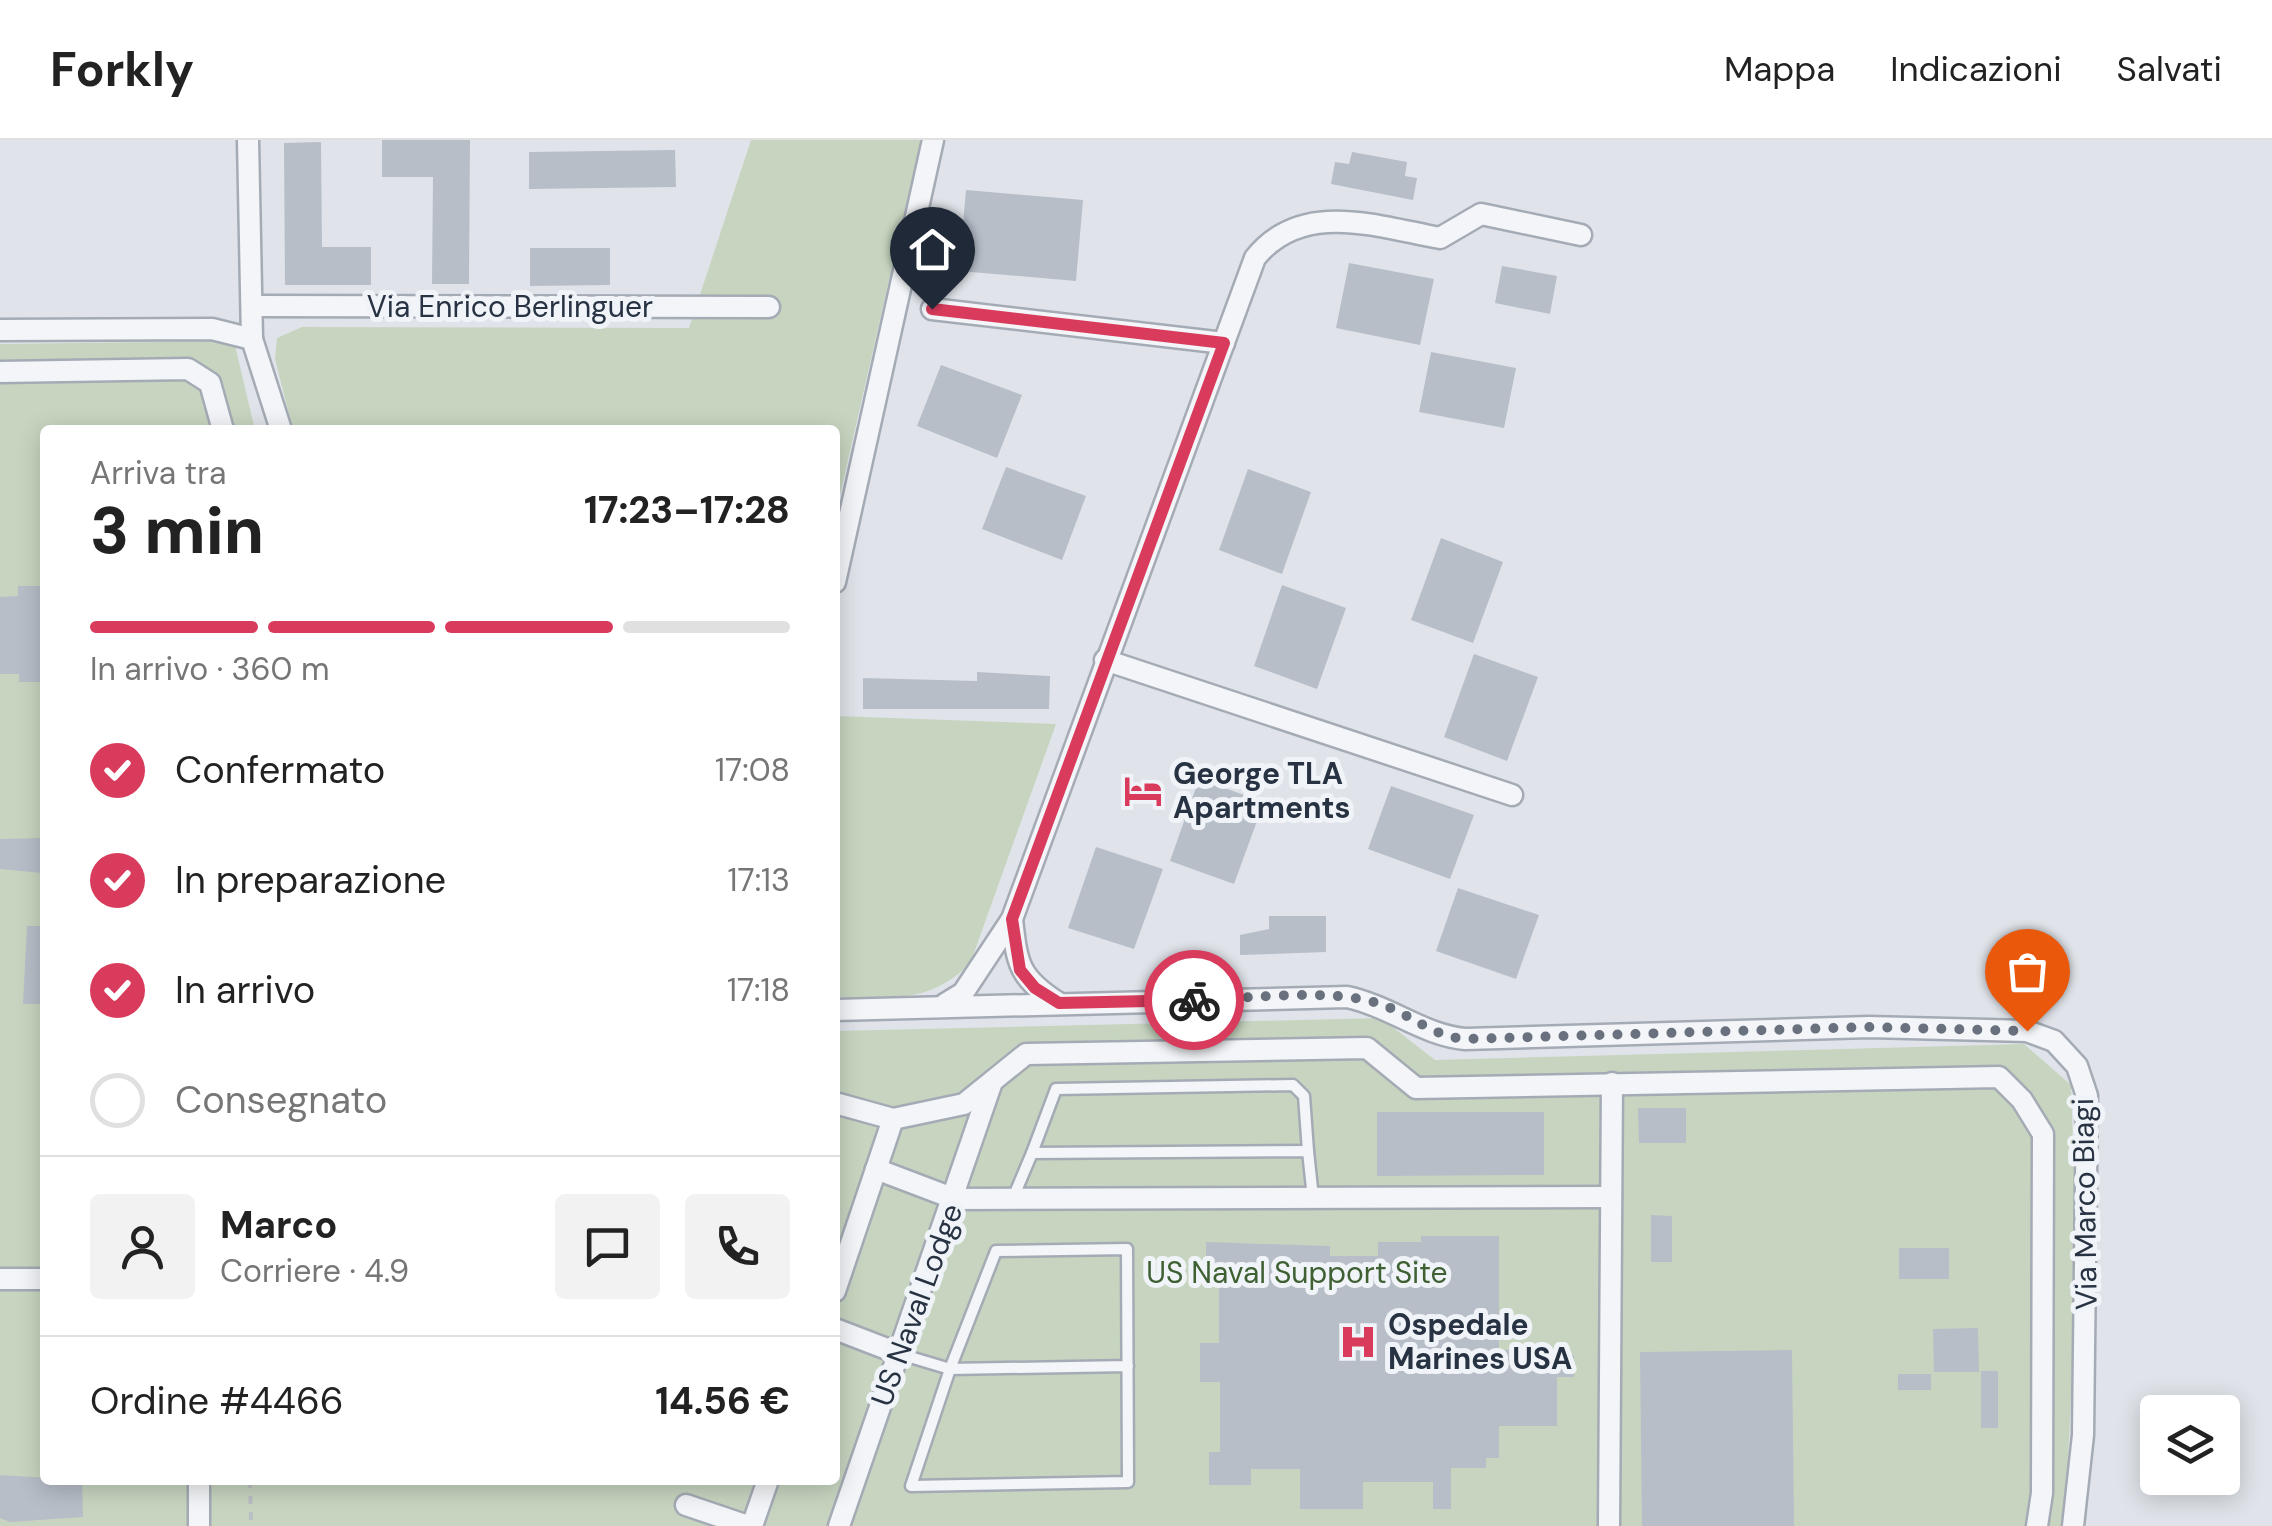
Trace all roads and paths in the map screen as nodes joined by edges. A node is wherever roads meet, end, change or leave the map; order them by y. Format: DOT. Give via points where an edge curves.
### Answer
graph roads {
  1 [pos="248,140"];
  2 [pos="933,140"];
  3 [pos="1581,236"];
  4 [pos="252,306"];
  5 [pos="769,307"];
  6 [pos="932,309"];
  7 [pos="0,330"];
  8 [pos="252,339"];
  9 [pos="1224,343"];
  10 [pos="0,372"];
  11 [pos="222,425"];
  12 [pos="279,425"];
  13 [pos="840,559"];
  14 [pos="1105,660"];
  15 [pos="1512,795"];
  16 [pos="1012,919"];
  17 [pos="1020,970"];
  18 [pos="973,979"];
  19 [pos="1059,1003"];
  20 [pos="996,1004"];
  21 [pos="942,1006"];
  22 [pos="840,1010"];
  23 [pos="992,1082"];
  24 [pos="1612,1083"];
  25 [pos="840,1104"];
  26 [pos="893,1119"];
  27 [pos="1308,1151"];
  28 [pos="1032,1154"];
  29 [pos="876,1169"];
  30 [pos="1611,1197"];
  31 [pos="1313,1198"];
  32 [pos="955,1199"];
  33 [pos="1013,1199"];
  34 [pos="840,1276"];
  35 [pos="40,1279"];
  36 [pos="0,1280"];
  37 [pos="840,1331"];
  38 [pos="900,1354"];
  39 [pos="1128,1366"];
  40 [pos="950,1369"];
  41 [pos="198,1485"];
  42 [pos="250,1485"];
  43 [pos="766,1485"];
  44 [pos="686,1504"];
  45 [pos="198,1526"];
  46 [pos="251,1526"];
  47 [pos="750,1526"];
  48 [pos="839,1526"];
  49 [pos="1609,1526"];
  50 [pos="2037,1526"];
  51 [pos="2073,1526"];
  1 -- 4 [label="street"];
  2 -- 13 [label="street"];
  3 -- 9 [label="street" via="1481,214 1440,238 1335,219 1302,225 1269,241 1255,258"];
  4 -- 5 [label="street, Via Enrico Berlinguer"];
  4 -- 8 [label="street"];
  6 -- 9 [label="street"];
  7 -- 8 [label="street" via="212,329"];
  8 -- 12 [label="street"];
  9 -- 14 [label="street"];
  10 -- 11 [label="street" via="188,369 210,383"];
  14 -- 15 [label="street"];
  14 -- 16 [label="street"];
  16 -- 17 [label="street"];
  16 -- 18 [label="street"];
  17 -- 19 [label="street"];
  17 -- 20 [label="street"];
  18 -- 20 [label="street"];
  18 -- 21 [label="street"];
  19 -- 20 [label="street, Via Marco Biagi"];
  19 -- 51 [label="street, Via Marco Biagi" via="1347,997 1382,1004 1444,1037 1465,1039 1869,1027 2027,1031 2054,1040 2077,1066 2088,1096 2084,1416"];
  20 -- 21 [label="street, Via Marco Biagi"];
  21 -- 22 [label="street, Via Marco Biagi"];
  23 -- 24 [label="street" via="1026,1054 1367,1048 1416,1088"];
  23 -- 26 [label="street" via="964,1104"];
  23 -- 32 [label="street, US Naval Lodge"];
  24 -- 30 [label="street"];
  24 -- 50 [label="street" via="2000,1077 2042,1134"];
  25 -- 26 [label="street"];
  26 -- 29 [label="street"];
  27 -- 28 [label="lane"];
  27 -- 28 [label="lane" via="1304,1096 1294,1086 1056,1090"];
  27 -- 31 [label="lane"];
  28 -- 33 [label="lane"];
  29 -- 32 [label="street"];
  29 -- 34 [label="street"];
  30 -- 31 [label="street"];
  30 -- 49 [label="street"];
  31 -- 33 [label="street"];
  32 -- 33 [label="street"];
  32 -- 38 [label="street, US Naval Lodge"];
  35 -- 36 [label="street"];
  37 -- 38 [label="street"];
  38 -- 40 [label="lane"];
  38 -- 48 [label="street, US Naval Lodge"];
  39 -- 40 [label="lane"];
  39 -- 40 [label="lane" via="1127,1249 1008,1249 996,1251"];
  39 -- 40 [label="lane" via="1128,1482 911,1486"];
  41 -- 45 [label="street"];
  42 -- 46 [label="path"];
  43 -- 47 [label="street"];
  44 -- 47 [label="street"];
}
